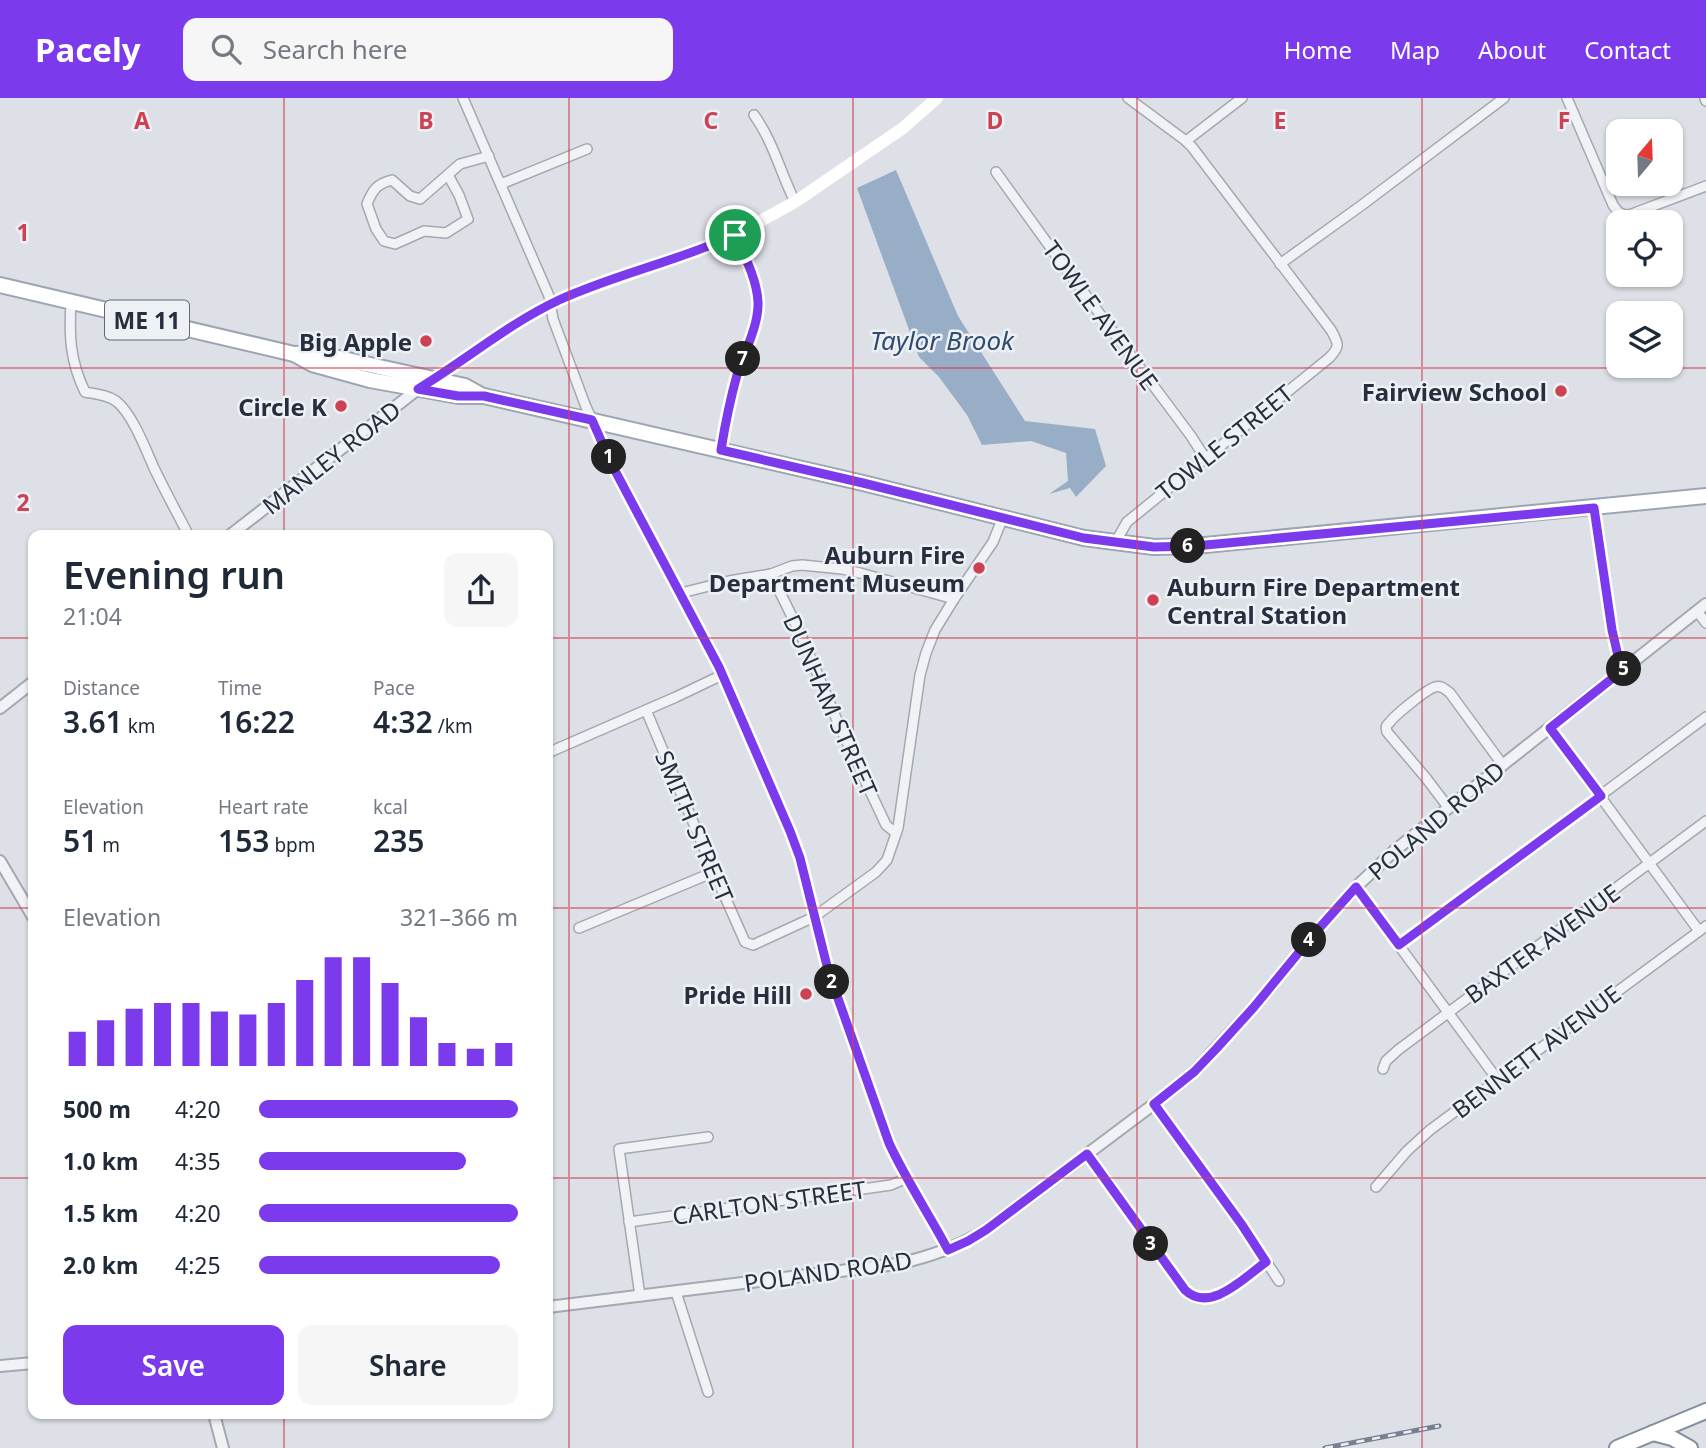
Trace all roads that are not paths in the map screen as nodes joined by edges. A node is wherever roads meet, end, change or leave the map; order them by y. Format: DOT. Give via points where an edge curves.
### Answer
graph roads {
  1 [pos="463,98"];
  2 [pos="937,98"];
  3 [pos="1128,98"];
  4 [pos="1241,98"];
  5 [pos="1504,98"];
  6 [pos="1567,98"];
  7 [pos="754,116"];
  8 [pos="1186,141"];
  9 [pos="587,149"];
  10 [pos="489,156"];
  11 [pos="996,172"];
  12 [pos="448,175"];
  13 [pos="501,184"];
  14 [pos="1706,186"];
  15 [pos="794,202"];
  16 [pos="735,235"];
  17 [pos="1280,264"];
  18 [pos="0,285"];
  19 [pos="71,302"];
  20 [pos="550,304"];
  21 [pos="294,354"];
  22 [pos="434,379"];
  23 [pos="418,389"];
  24 [pos="484,396"];
  25 [pos="592,420"];
  26 [pos="721,450"];
  27 [pos="1205,458"];
  28 [pos="1706,496"];
  29 [pos="1594,508"];
  30 [pos="1003,517"];
  31 [pos="186,530"];
  32 [pos="237,530"];
  33 [pos="1115,543"];
  34 [pos="771,574"];
  35 [pos="681,593"];
  36 [pos="954,599"];
  37 [pos="1702,607"];
  38 [pos="1706,623"];
  39 [pos="1624,669"];
  40 [pos="722,675"];
  41 [pos="28,686"];
  42 [pos="0,708"];
  43 [pos="646,710"];
  44 [pos="1706,717"];
  45 [pos="1550,728"];
  46 [pos="553,751"];
  47 [pos="1502,764"];
  48 [pos="1601,796"];
  49 [pos="1448,807"];
  50 [pos="1706,821"];
  51 [pos="896,833"];
  52 [pos="0,861"];
  53 [pos="1650,863"];
  54 [pos="714,872"];
  55 [pos="1356,887"];
  56 [pos="28,909"];
  57 [pos="814,917"];
  58 [pos="579,929"];
  59 [pos="1703,929"];
  60 [pos="1399,945"];
  61 [pos="1449,1012"];
  62 [pos="1383,1069"];
  63 [pos="1497,1079"];
  64 [pos="1154,1104"];
  65 [pos="708,1137"];
  66 [pos="1087,1154"];
  67 [pos="907,1178"];
  68 [pos="1376,1187"];
  69 [pos="629,1222"];
  70 [pos="948,1250"];
  71 [pos="1266,1262"];
  72 [pos="1279,1281"];
  73 [pos="676,1292"];
  74 [pos="640,1296"];
  75 [pos="553,1306"];
  76 [pos="28,1363"];
  77 [pos="0,1366"];
  78 [pos="708,1392"];
  79 [pos="1706,1411"];
  80 [pos="215,1419"];
  81 [pos="1653,1433"];
  82 [pos="223,1448"];
  83 [pos="1617,1448"];
  84 [pos="1690,1448"];
  1 -- 10 [label="street"];
  2 -- 15 [label="main road, MANLEY ROAD" via="903,128"];
  3 -- 8 [label="street"];
  4 -- 8 [label="street"];
  5 -- 17 [label="street"];
  6 -- 14 [label="street" via="1618,212 1639,212"];
  7 -- 15 [label="street" via="764,129"];
  8 -- 17 [label="street"];
  9 -- 13 [label="street"];
  10 -- 12 [label="street" via="460,164"];
  10 -- 13 [label="street"];
  11 -- 27 [label="street, TOWLE AVENUE"];
  12 -- 12 [label="street" via="420,199 392,180 380,183 367,204 384,241 395,244 424,231 446,233 468,219"];
  13 -- 20 [label="street"];
  15 -- 16 [label="main road, MANLEY ROAD"];
  16 -- 20 [label="main road, MANLEY ROAD"];
  16 -- 26 [label="street" via="758,305"];
  17 -- 27 [label="street, TOWLE STREET" via="1331,330 1337,340 1336,351"];
  18 -- 19 [label="main road, ME 11"];
  19 -- 21 [label="main road, ME 11"];
  19 -- 31 [label="street" via="73,361 85,392 104,395 125,411"];
  20 -- 22 [label="main road, MANLEY ROAD"];
  20 -- 25 [label="street"];
  21 -- 22 [label="main road, ME 11" via="316,353"];
  21 -- 23 [label="main road, ME 11" via="312,364"];
  22 -- 23 [label="main road, MANLEY ROAD"];
  22 -- 24 [label="main road, ME 11"];
  23 -- 24 [label="main road, ME 11"];
  23 -- 32 [label="street, MANLEY ROAD"];
  24 -- 25 [label="main road, ME 11"];
  25 -- 26 [label="main road, ME 11"];
  25 -- 35 [label="street"];
  26 -- 30 [label="main road, ME 11"];
  27 -- 33 [label="street, TOWLE STREET" via="1127,522"];
  28 -- 29 [label="main road, ME 11"];
  29 -- 33 [label="main road, ME 11" via="1195,546"];
  29 -- 39 [label="street" via="1612,630"];
  30 -- 33 [label="main road, ME 11"];
  30 -- 36 [label="street" via="993,542"];
  34 -- 35 [label="street"];
  34 -- 36 [label="street" via="802,565 842,569"];
  34 -- 51 [label="street, DUNHAM STREET" via="886,825"];
  35 -- 40 [label="street"];
  36 -- 51 [label="street" via="930,641 920,675"];
  37 -- 38 [label="street"];
  37 -- 39 [label="street, POLAND ROAD"];
  39 -- 45 [label="street, POLAND ROAD"];
  40 -- 43 [label="street"];
  40 -- 57 [label="street" via="790,831"];
  41 -- 42 [label="street"];
  43 -- 46 [label="street"];
  43 -- 54 [label="street, SMITH STREET"];
  44 -- 48 [label="street"];
  45 -- 47 [label="street, POLAND ROAD"];
  45 -- 48 [label="street"];
  47 -- 49 [label="street, POLAND ROAD"];
  47 -- 49 [label="street" via="1450,693 1439,686 1406,708 1391,721 1387,732"];
  48 -- 53 [label="street"];
  48 -- 60 [label="street"];
  49 -- 55 [label="street, POLAND ROAD"];
  50 -- 53 [label="street, BAXTER AVENUE"];
  51 -- 57 [label="street" via="881,868"];
  52 -- 56 [label="street"];
  53 -- 59 [label="street"];
  53 -- 61 [label="street, BAXTER AVENUE"];
  54 -- 57 [label="street, SMITH STREET" via="745,942 753,944"];
  54 -- 58 [label="street"];
  55 -- 60 [label="street"];
  55 -- 64 [label="street, POLAND ROAD" via="1216,1049"];
  57 -- 67 [label="street" via="854,1049"];
  59 -- 63 [label="street, BENNETT AVENUE"];
  60 -- 61 [label="street"];
  61 -- 62 [label="street, BAXTER AVENUE" via="1388,1058"];
  61 -- 63 [label="street"];
  63 -- 68 [label="street, BENNETT AVENUE" via="1416,1142"];
  64 -- 66 [label="street, POLAND ROAD"];
  64 -- 71 [label="street"];
  65 -- 69 [label="street" via="618,1149"];
  66 -- 70 [label="street, POLAND ROAD" via="986,1230"];
  66 -- 71 [label="street" via="1178,1282 1194,1297 1218,1296"];
  67 -- 69 [label="street, CARLTON STREET" via="891,1185"];
  67 -- 70 [label="street"];
  69 -- 74 [label="street"];
  70 -- 73 [label="street, POLAND ROAD" via="868,1269"];
  71 -- 72 [label="street"];
  73 -- 74 [label="street, POLAND ROAD"];
  73 -- 78 [label="street"];
  74 -- 75 [label="street, POLAND ROAD"];
  76 -- 77 [label="street"];
  79 -- 81 [label="main road"];
  80 -- 82 [label="street"];
  81 -- 83 [label="main road"];
  81 -- 84 [label="main road"];
}
